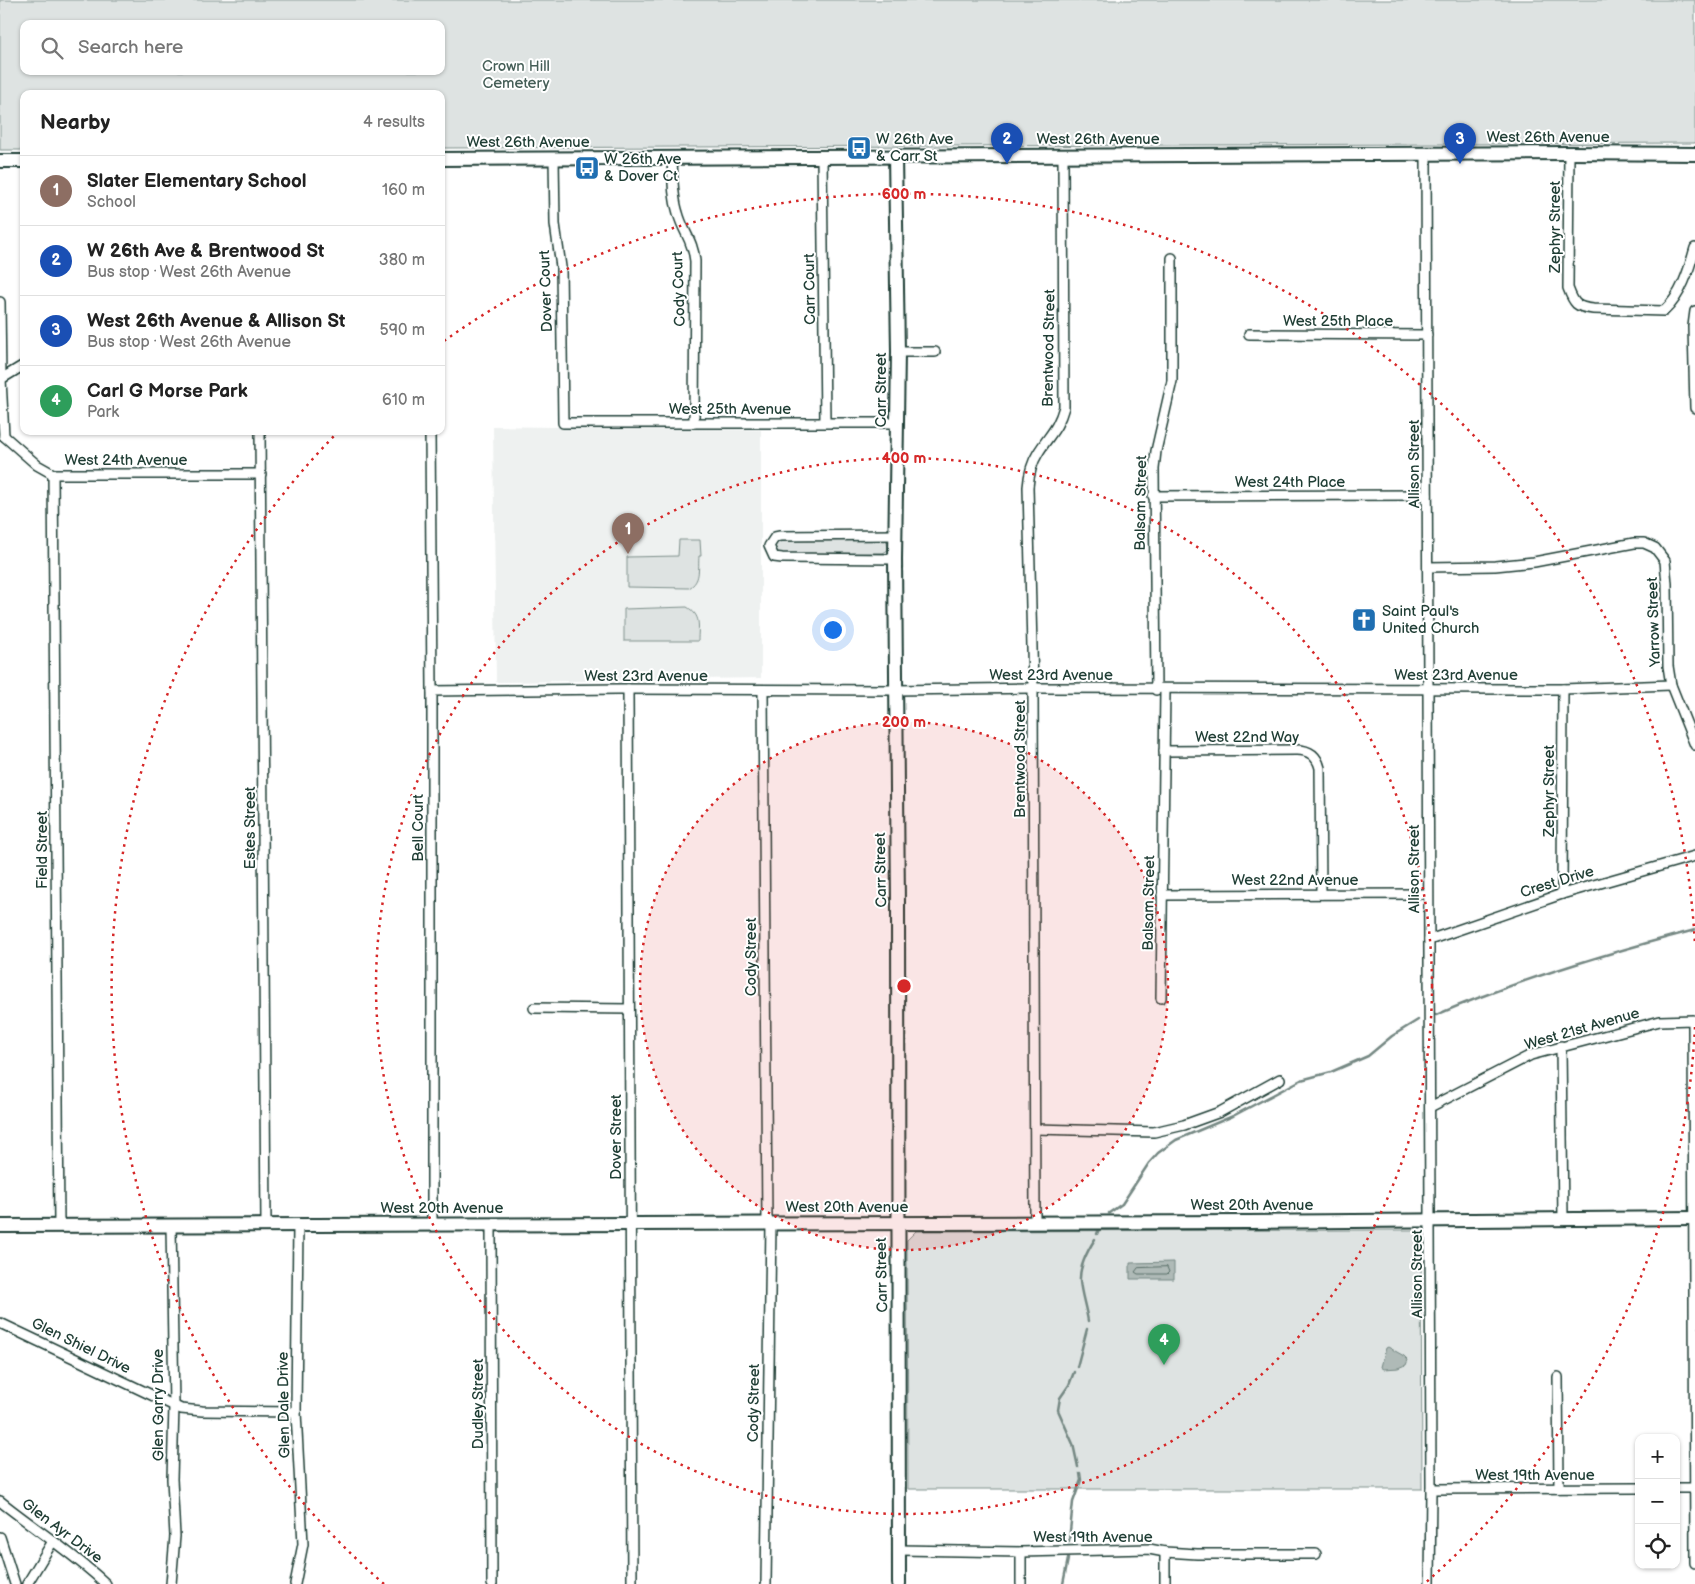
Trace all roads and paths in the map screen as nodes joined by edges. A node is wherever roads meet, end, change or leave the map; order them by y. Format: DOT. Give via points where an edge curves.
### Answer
graph roads {
  1 [pos="1569,153"];
  2 [pos="1426,154"];
  3 [pos="1695,154"];
  4 [pos="895,156"];
  5 [pos="1063,156"];
  6 [pos="822,157"];
  7 [pos="554,158"];
  8 [pos="672,158"];
  9 [pos="445,159"];
  10 [pos="0,161"];
  11 [pos="20,161"];
  12 [pos="1695,248"];
  13 [pos="1172,258"];
  14 [pos="0,302"];
  15 [pos="1695,311"];
  16 [pos="1249,334"];
  17 [pos="1427,335"];
  18 [pos="898,352"];
  19 [pos="935,352"];
  20 [pos="20,367"];
  21 [pos="1,379"];
  22 [pos="1695,408"];
  23 [pos="825,422"];
  24 [pos="563,423"];
  25 [pos="694,423"];
  26 [pos="898,423"];
  27 [pos="260,435"];
  28 [pos="430,435"];
  29 [pos="2,438"];
  30 [pos="53,474"];
  31 [pos="261,474"];
  32 [pos="1427,495"];
  33 [pos="1153,496"];
  34 [pos="895,535"];
  35 [pos="895,559"];
  36 [pos="1428,567"];
  37 [pos="1671,685"];
  38 [pos="1033,688"];
  39 [pos="1427,688"];
  40 [pos="628,689"];
  41 [pos="1563,689"];
  42 [pos="896,690"];
  43 [pos="1160,690"];
  44 [pos="432,691"];
  45 [pos="763,691"];
  46 [pos="1695,745"];
  47 [pos="1164,751"];
  48 [pos="1695,856"];
  49 [pos="1162,894"];
  50 [pos="1321,894"];
  51 [pos="1428,894"];
  52 [pos="1562,894"];
  53 [pos="1429,940"];
  54 [pos="1161,998"];
  55 [pos="534,1008"];
  56 [pos="629,1009"];
  57 [pos="1561,1046"];
  58 [pos="1280,1080"];
  59 [pos="1430,1107"];
  60 [pos="1035,1129"];
  61 [pos="1695,1218"];
  62 [pos="1563,1219"];
  63 [pos="1430,1220"];
  64 [pos="769,1223"];
  65 [pos="898,1223"];
  66 [pos="1035,1223"];
  67 [pos="432,1224"];
  68 [pos="491,1224"];
  69 [pos="630,1224"];
  70 [pos="266,1225"];
  71 [pos="298,1225"];
  72 [pos="0,1226"];
  73 [pos="59,1226"];
  74 [pos="171,1226"];
  75 [pos="0,1323"];
  76 [pos="1558,1377"];
  77 [pos="174,1406"];
  78 [pos="296,1412"];
  79 [pos="1559,1488"];
  80 [pos="1635,1488"];
  81 [pos="1680,1488"];
  82 [pos="1695,1488"];
  83 [pos="1431,1489"];
  84 [pos="0,1501"];
  85 [pos="0,1536"];
  86 [pos="53,1541"];
  87 [pos="899,1550"];
  88 [pos="1021,1552"];
  89 [pos="1165,1552"];
  90 [pos="1316,1554"];
  91 [pos="1695,1563"];
  92 [pos="15,1584"];
  93 [pos="27,1584"];
  94 [pos="106,1584"];
  95 [pos="170,1584"];
  96 [pos="295,1584"];
  97 [pos="492,1584"];
  98 [pos="632,1584"];
  99 [pos="766,1584"];
  100 [pos="899,1584"];
  101 [pos="1021,1584"];
  102 [pos="1165,1584"];
  103 [pos="1430,1584"];
  1 -- 2 [label="street, West 26th Avenue"];
  1 -- 3 [label="street, West 26th Avenue"];
  1 -- 12 [label="street, Zephyr Street" via="1568,288 1573,302 1593,309 1664,311 1677,293"];
  2 -- 5 [label="street, West 26th Avenue"];
  2 -- 17 [label="street, Allison Street"];
  4 -- 5 [label="street, West 26th Avenue"];
  4 -- 6 [label="street, West 26th Avenue"];
  4 -- 18 [label="street, Carr Street"];
  5 -- 38 [label="street, Brentwood Street" via="1064,407 1058,425 1032,465 1028,487"];
  6 -- 8 [label="street, West 26th Avenue"];
  6 -- 23 [label="street, Carr Court"];
  7 -- 8 [label="street, West 26th Avenue"];
  7 -- 9 [label="street, West 26th Avenue"];
  7 -- 24 [label="street, Dover Court" via="554,224 561,267"];
  8 -- 25 [label="street, Cody Court" via="674,200 695,262"];
  10 -- 11 [label="street"];
  13 -- 33 [label="street, Balsam Street" via="1172,381 1156,451"];
  14 -- 21 [label="street"];
  15 -- 22 [label="street"];
  16 -- 17 [label="street, West 25th Place"];
  17 -- 32 [label="street, Allison Street"];
  18 -- 19 [label="street"];
  18 -- 26 [label="street, Carr Street"];
  20 -- 21 [label="street"];
  21 -- 29 [label="street"];
  23 -- 25 [label="street, West 25th Avenue"];
  23 -- 26 [label="street, West 25th Avenue"];
  24 -- 25 [label="street, West 25th Avenue"];
  26 -- 34 [label="street, Carr Street"];
  27 -- 31 [label="street, Estes Street"];
  28 -- 44 [label="street, Bell Court"];
  29 -- 30 [label="street, West 24th Avenue"];
  30 -- 31 [label="street, West 24th Avenue"];
  30 -- 73 [label="street, Field Street"];
  31 -- 70 [label="street, Estes Street"];
  32 -- 33 [label="street, West 24th Place"];
  32 -- 36 [label="street, Allison Street"];
  33 -- 43 [label="street, Balsam Street"];
  34 -- 35 [label="street, Carr Street"];
  34 -- 35 [label="street" via="780,536 775,537 769,546 774,557 782,558"];
  35 -- 42 [label="street, Carr Street"];
  36 -- 37 [label="street, Yarrow Street" via="1534,562 1634,543 1655,548 1665,561"];
  36 -- 39 [label="street, Allison Street"];
  37 -- 41 [label="street, West 23rd Avenue"];
  37 -- 46 [label="street, Yarrow Street"];
  38 -- 42 [label="street, West 23rd Avenue"];
  38 -- 43 [label="street, West 23rd Avenue"];
  38 -- 60 [label="street, Brentwood Street"];
  39 -- 41 [label="street, West 23rd Avenue"];
  39 -- 43 [label="street, West 23rd Avenue"];
  39 -- 51 [label="street, Allison Street"];
  40 -- 44 [label="street, West 23rd Avenue"];
  40 -- 45 [label="street, West 23rd Avenue"];
  40 -- 56 [label="street, Dover Street"];
  41 -- 52 [label="street, Zephyr Street"];
  42 -- 45 [label="street, West 23rd Avenue"];
  42 -- 65 [label="street, Carr Street"];
  43 -- 47 [label="street, Balsam Street"];
  44 -- 67 [label="street, Bell Court"];
  45 -- 64 [label="street, Cody Street"];
  47 -- 49 [label="street, Balsam Street"];
  47 -- 50 [label="street, West 22nd Way" via="1305,750 1318,759"];
  48 -- 52 [label="street, Crest Drive"];
  49 -- 50 [label="street, West 22nd Avenue"];
  49 -- 54 [label="street, Balsam Street"];
  50 -- 51 [label="street, West 22nd Avenue"];
  51 -- 53 [label="street, Allison Street"];
  52 -- 53 [label="street, Crest Drive"];
  53 -- 59 [label="street, Allison Street"];
  55 -- 56 [label="street"];
  56 -- 69 [label="street, Dover Street"];
  57 -- 59 [label="street, West 21st Avenue" via="1531,1055"];
  57 -- 61 [label="street, West 21st Avenue" via="1660,1021 1693,1020"];
  57 -- 62 [label="street"];
  58 -- 60 [label="street" via="1220,1112 1154,1132"];
  59 -- 63 [label="street, Allison Street"];
  60 -- 66 [label="street, Brentwood Street"];
  61 -- 62 [label="street, West 20th Avenue"];
  61 -- 82 [label="street"];
  62 -- 63 [label="street, West 20th Avenue"];
  63 -- 66 [label="street, West 20th Avenue"];
  63 -- 83 [label="street, Allison Street"];
  64 -- 65 [label="street, West 20th Avenue"];
  64 -- 69 [label="street, West 20th Avenue"];
  64 -- 99 [label="street, Cody Street"];
  65 -- 66 [label="street, West 20th Avenue"];
  65 -- 87 [label="street, Carr Street"];
  67 -- 68 [label="street, West 20th Avenue"];
  67 -- 71 [label="street, West 20th Avenue"];
  68 -- 69 [label="street, West 20th Avenue"];
  68 -- 97 [label="street, Dudley Street"];
  69 -- 98 [label="street, Dover Street"];
  70 -- 71 [label="street, West 20th Avenue"];
  70 -- 74 [label="street, West 20th Avenue"];
  71 -- 78 [label="street, Glen Dale Drive"];
  72 -- 73 [label="street, West 20th Avenue"];
  73 -- 74 [label="street, West 20th Avenue"];
  74 -- 77 [label="street, Glen Garry Drive"];
  75 -- 77 [label="street, Glen Shiel Drive"];
  76 -- 79 [label="street"];
  77 -- 78 [label="street, Glen Shiel Drive" via="202,1411"];
  77 -- 95 [label="street, Glen Garry Drive" via="172,1479 175,1536"];
  78 -- 96 [label="street, Glen Dale Drive" via="303,1544"];
  79 -- 80 [label="street, West 19th Avenue"];
  79 -- 83 [label="street, West 19th Avenue"];
  81 -- 82 [label="street"];
  82 -- 91 [label="street"];
  83 -- 103 [label="street, Allison Street"];
  84 -- 86 [label="street, Glen Ayr Drive"];
  85 -- 92 [label="street"];
  86 -- 93 [label="street"];
  86 -- 94 [label="street, Glen Ayr Drive" via="77,1557"];
  87 -- 88 [label="street, West 19th Avenue"];
  87 -- 100 [label="street, Carr Street"];
  88 -- 89 [label="street, West 19th Avenue" via="1149,1549"];
  88 -- 101 [label="street"];
  89 -- 90 [label="street, West 19th Avenue"];
  89 -- 102 [label="street"];
}
